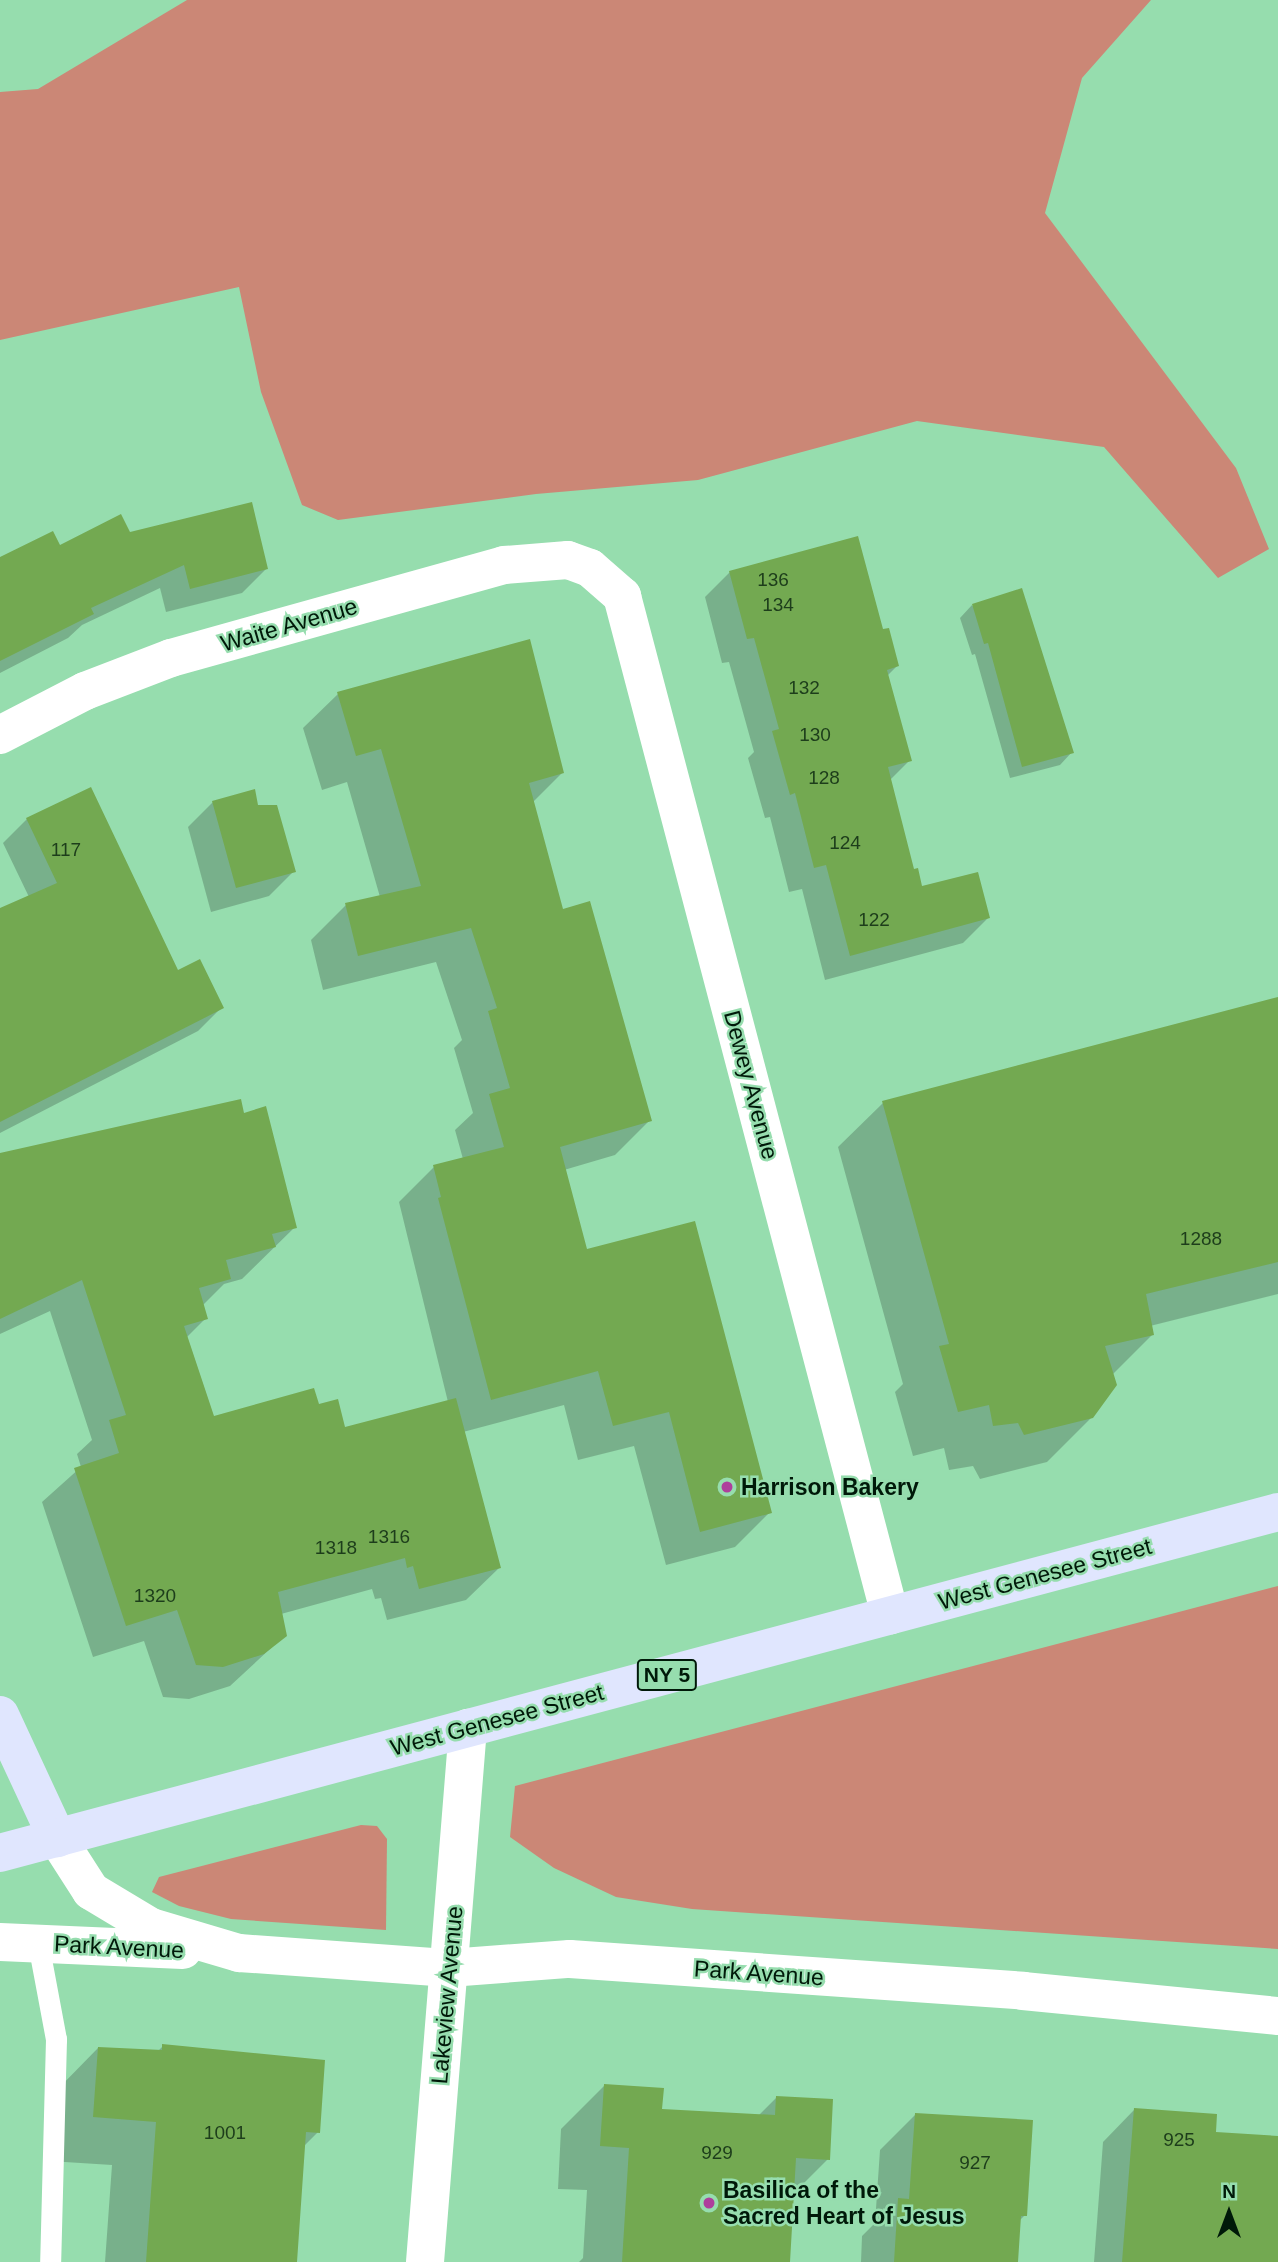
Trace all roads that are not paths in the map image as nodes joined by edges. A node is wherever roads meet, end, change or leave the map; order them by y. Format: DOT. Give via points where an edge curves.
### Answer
graph roads {
  1 [pos="590,568"];
  2 [pos="0,735"];
  3 [pos="1278,1512"];
  4 [pos="890,1615"];
  5 [pos="0,1714"];
  6 [pos="468,1728"];
  7 [pos="57,1838"];
  8 [pos="0,1853"];
  9 [pos="0,1942"];
  10 [pos="38,1943"];
  11 [pos="239,1953"];
  12 [pos="449,1968"];
  13 [pos="1278,2016"];
  14 [pos="50,2262"];
  15 [pos="425,2262"];
  1 -- 2 [label="street, Waite Avenue" via="568,560 504,565 171,658 85,691"];
  1 -- 4 [label="street, Dewey Avenue" via="622,596"];
  3 -- 4 [label="main road, West Genesee Street / NY 5"];
  4 -- 6 [label="main road, West Genesee Street / NY 5"];
  5 -- 7 [label="main road"];
  6 -- 7 [label="main road, West Genesee Street / NY 5"];
  6 -- 12 [label="street, Lakeview Avenue"];
  7 -- 8 [label="main road, West Genesee Street / NY 5"];
  7 -- 11 [label="street, Park Avenue" via="91,1891 151,1927"];
  9 -- 10 [label="street, Park Avenue"];
  10 -- 11 [label="street, Park Avenue"];
  10 -- 14 [label="lane" via="56,2039"];
  11 -- 12 [label="street, Park Avenue"];
  12 -- 13 [label="street, Park Avenue" via="570,1959 1023,1991"];
  12 -- 15 [label="street, Lakeview Avenue"];
}
